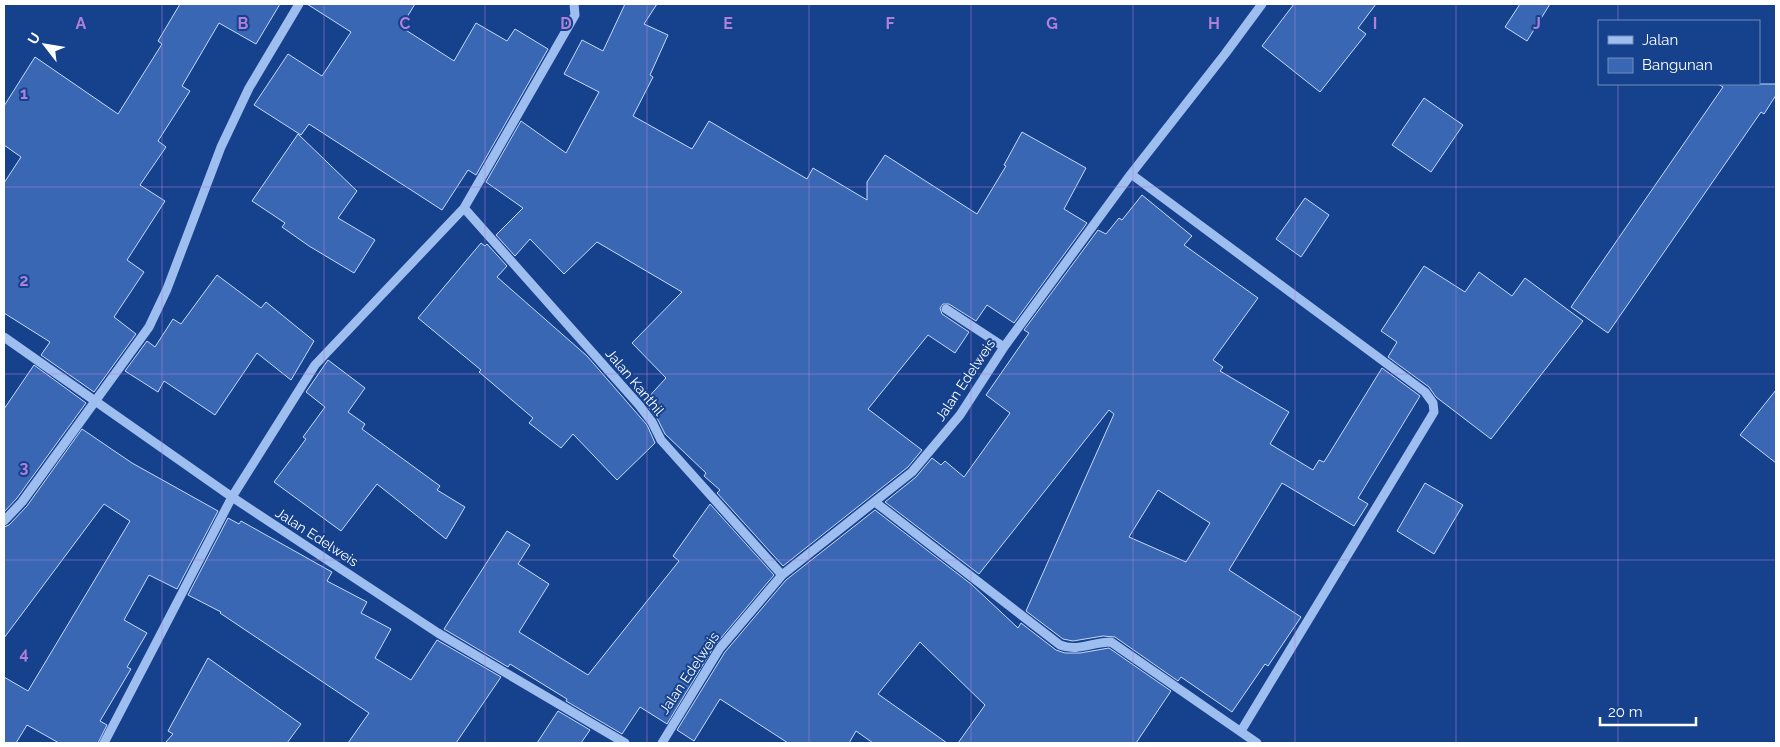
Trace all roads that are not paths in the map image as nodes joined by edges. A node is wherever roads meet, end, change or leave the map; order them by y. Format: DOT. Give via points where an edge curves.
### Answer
graph roads {
  1 [pos="574,4"];
  2 [pos="1262,4"];
  3 [pos="296,8"];
  4 [pos="1131,174"];
  5 [pos="464,208"];
  6 [pos="946,309"];
  7 [pos="4,337"];
  8 [pos="1004,347"];
  9 [pos="96,401"];
  10 [pos="232,497"];
  11 [pos="875,502"];
  12 [pos="4,522"];
  13 [pos="782,575"];
  14 [pos="1241,731"];
  15 [pos="104,743"];
  16 [pos="625,743"];
  17 [pos="662,743"];
  18 [pos="1257,743"];
  1 -- 5 [label="street" via="575,15"];
  2 -- 4 [label="street, Jalan Edelweis"];
  3 -- 9 [label="street" via="249,88 221,147 167,289 149,327"];
  4 -- 8 [label="street, Jalan Edelweis"];
  4 -- 14 [label="street" via="1425,392 1433,403 1434,412"];
  5 -- 10 [label="street" via="315,365"];
  5 -- 13 [label="street, Jalan Kanthil" via="639,405 661,440"];
  6 -- 8 [label="street"];
  7 -- 9 [label="street, Jalan Edelweis"];
  8 -- 11 [label="street, Jalan Edelweis" via="960,416 912,472"];
  9 -- 10 [label="street, Jalan Edelweis"];
  9 -- 12 [label="street"];
  10 -- 15 [label="street"];
  10 -- 16 [label="street, Jalan Edelweis" via="438,633"];
  11 -- 13 [label="street, Jalan Edelweis"];
  11 -- 14 [label="street" via="1060,645 1078,649 1095,642 1111,642"];
  13 -- 17 [label="street, Jalan Edelweis" via="720,648"];
  14 -- 18 [label="street"];
}
